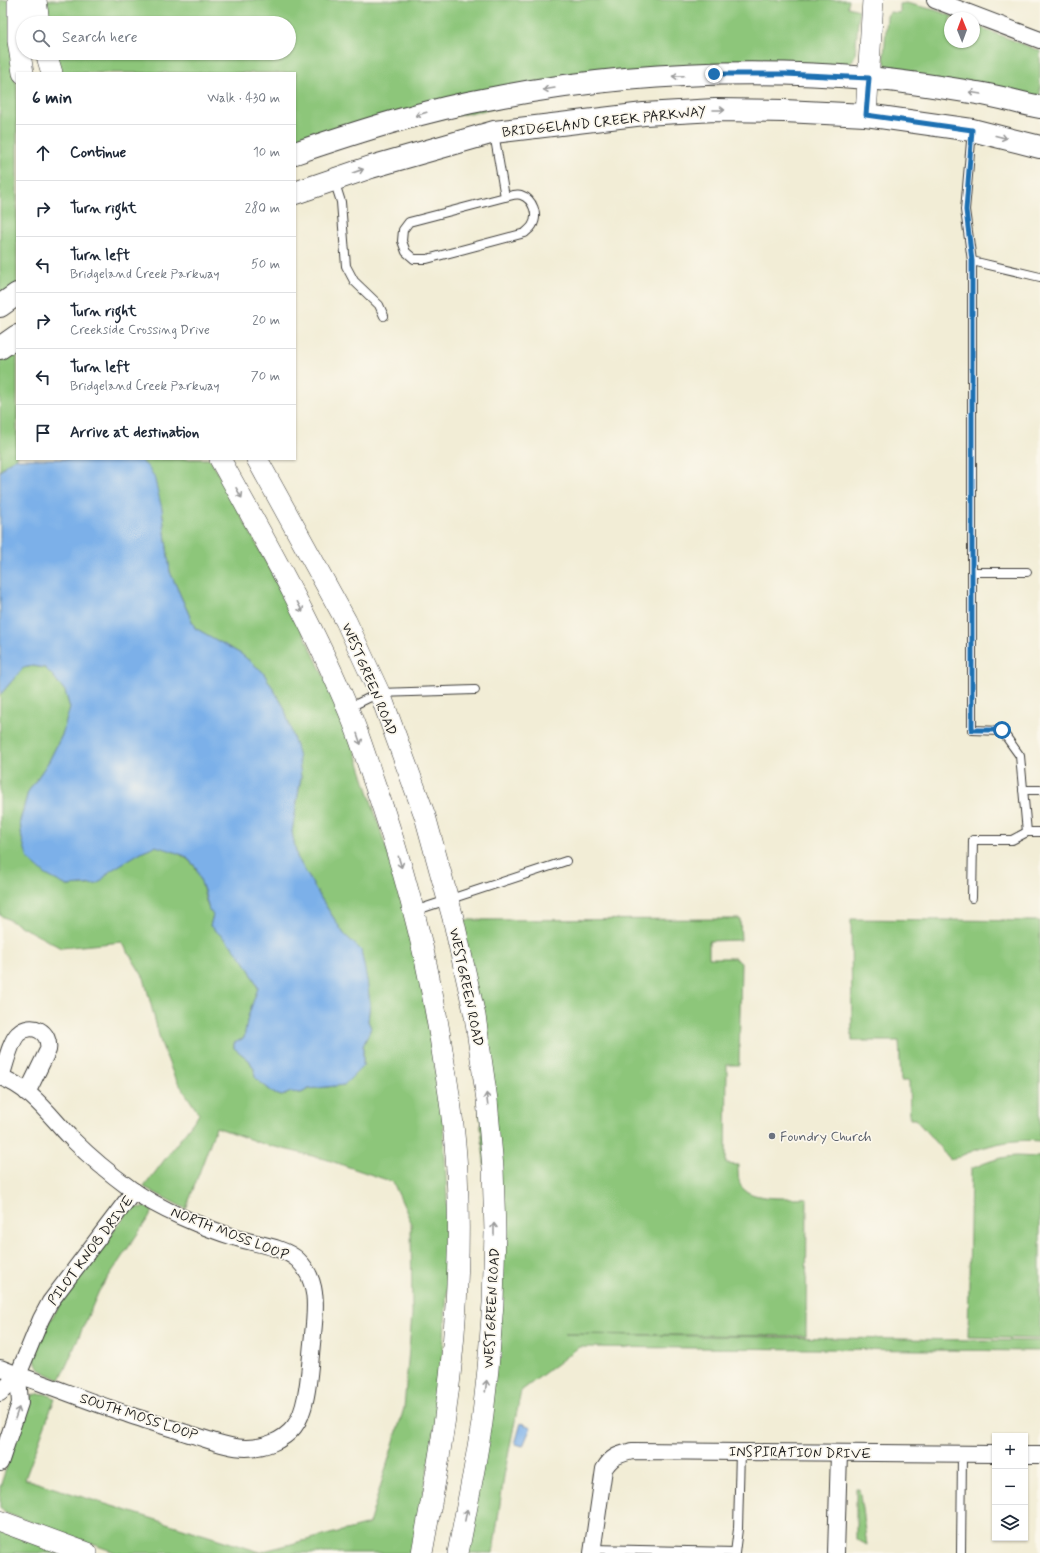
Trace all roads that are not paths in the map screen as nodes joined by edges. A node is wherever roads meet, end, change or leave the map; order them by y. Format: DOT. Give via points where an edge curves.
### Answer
graph roads {
  1 [pos="18,0"];
  2 [pos="36,0"];
  3 [pos="873,0"];
  4 [pos="935,0"];
  5 [pos="957,4"];
  6 [pos="18,16"];
  7 [pos="38,16"];
  8 [pos="1040,40"];
  9 [pos="21,60"];
  10 [pos="48,60"];
  11 [pos="23,72"];
  12 [pos="52,72"];
  13 [pos="869,78"];
  14 [pos="492,98"];
  15 [pos="1040,107"];
  16 [pos="866,115"];
  17 [pos="972,130"];
  18 [pos="494,132"];
  19 [pos="1040,147"];
  20 [pos="296,153"];
  21 [pos="334,179"];
  22 [pos="296,193"];
  23 [pos="505,197"];
  24 [pos="972,261"];
  25 [pos="1040,277"];
  26 [pos="16,295"];
  27 [pos="0,306"];
  28 [pos="384,316"];
  29 [pos="16,337"];
  30 [pos="0,348"];
  31 [pos="221,460"];
  32 [pos="258,460"];
  33 [pos="973,572"];
  34 [pos="1027,572"];
  35 [pos="475,690"];
  36 [pos="378,693"];
  37 [pos="348,708"];
  38 [pos="1023,790"];
  39 [pos="1040,790"];
  40 [pos="1027,832"];
  41 [pos="1040,832"];
  42 [pos="566,861"];
  43 [pos="972,898"];
  44 [pos="448,900"];
  45 [pos="414,911"];
  46 [pos="11,1083"];
  47 [pos="134,1191"];
  48 [pos="0,1368"];
  49 [pos="18,1376"];
  50 [pos="0,1393"];
  51 [pos="280,1439"];
  52 [pos="740,1452"];
  53 [pos="839,1453"];
  54 [pos="962,1454"];
  55 [pos="992,1454"];
  56 [pos="1028,1454"];
  57 [pos="1040,1455"];
  58 [pos="0,1463"];
  59 [pos="0,1521"];
  60 [pos="592,1551"];
  61 [pos="87,1553"];
  62 [pos="422,1553"];
  63 [pos="458,1553"];
  64 [pos="735,1553"];
  65 [pos="836,1553"];
  66 [pos="961,1553"];
  1 -- 6 [label="street"];
  2 -- 7 [label="street"];
  3 -- 13 [label="street"];
  4 -- 5 [label="street"];
  5 -- 8 [label="street"];
  9 -- 11 [label="street"];
  10 -- 12 [label="street"];
  13 -- 14 [label="main road, one-way" via="714,74 572,85"];
  15 -- 13 [label="main road, one-way" via="979,93"];
  13 -- 16 [label="street"];
  14 -- 18 [label="main road"];
  14 -- 20 [label="main road, one-way" via="360,131"];
  16 -- 17 [label="main road, BRIDGELAND CREEK PARKWAY"];
  18 -- 16 [label="main road, BRIDGELAND CREEK PARKWAY, one-way" via="644,114 715,110"];
  17 -- 19 [label="main road, BRIDGELAND CREEK PARKWAY, one-way"];
  17 -- 24 [label="lane" via="966,210"];
  21 -- 18 [label="main road, BRIDGELAND CREEK PARKWAY, one-way"];
  18 -- 23 [label="lane"];
  21 -- 22 [label="main road, BRIDGELAND CREEK PARKWAY"];
  21 -- 28 [label="lane" via="341,202 346,266 354,281 379,305"];
  23 -- 23 [label="lane" via="409,222 402,230 406,252 414,259 427,259 525,233 532,227 535,218 532,204 529,199 519,194"];
  24 -- 25 [label="lane"];
  24 -- 33 [label="lane"];
  26 -- 27 [label="main road"];
  29 -- 30 [label="main road"];
  31 -- 37 [label="street, one-way" via="316,636"];
  32 -- 36 [label="street, WESTGREEN ROAD" via="346,621"];
  33 -- 34 [label="lane"];
  33 -- 38 [label="lane" via="972,730 1002,730 1020,756"];
  35 -- 36 [label="lane"];
  36 -- 37 [label="lane"];
  36 -- 44 [label="street, WESTGREEN ROAD" via="425,816"];
  37 -- 45 [label="street, one-way" via="390,827"];
  38 -- 39 [label="lane"];
  38 -- 40 [label="lane"];
  40 -- 41 [label="lane"];
  40 -- 43 [label="lane" via="1012,840 973,840"];
  42 -- 44 [label="lane"];
  44 -- 45 [label="lane"];
  63 -- 44 [label="street, WESTGREEN ROAD, one-way" via="474,1470 488,1369 495,1232 494,1168 487,1100 475,1016"];
  45 -- 62 [label="street" via="438,1023 450,1104 458,1232 451,1366 438,1464"];
  46 -- 46 [label="street" via="48,1050 50,1043 38,1030 25,1030 14,1040"];
  46 -- 47 [label="street, NORTH MOSS LOOP" via="44,1108 103,1168"];
  47 -- 49 [label="street, PILOT KNOB DRIVE" via="50,1302"];
  47 -- 51 [label="street, NORTH MOSS LOOP" via="196,1223 235,1238 287,1253 296,1258 312,1278 316,1297 302,1411 294,1427"];
  48 -- 49 [label="street, SOUTH MOSS LOOP"];
  49 -- 50 [label="street, PILOT KNOB DRIVE"];
  49 -- 51 [label="street, SOUTH MOSS LOOP" via="126,1414 235,1447 256,1448"];
  58 -- 49 [label="street, PILOT KNOB DRIVE, one-way" via="20,1403"];
  52 -- 53 [label="street, INSPIRATION DRIVE"];
  52 -- 60 [label="street, INSPIRATION DRIVE" via="632,1451 615,1456 604,1469 602,1477"];
  52 -- 64 [label="lane"];
  53 -- 54 [label="street, INSPIRATION DRIVE"];
  53 -- 65 [label="street"];
  54 -- 55 [label="street, INSPIRATION DRIVE"];
  54 -- 66 [label="lane"];
  56 -- 57 [label="street"];
  59 -- 61 [label="street"];
  60 -- 64 [label="lane"];
}
